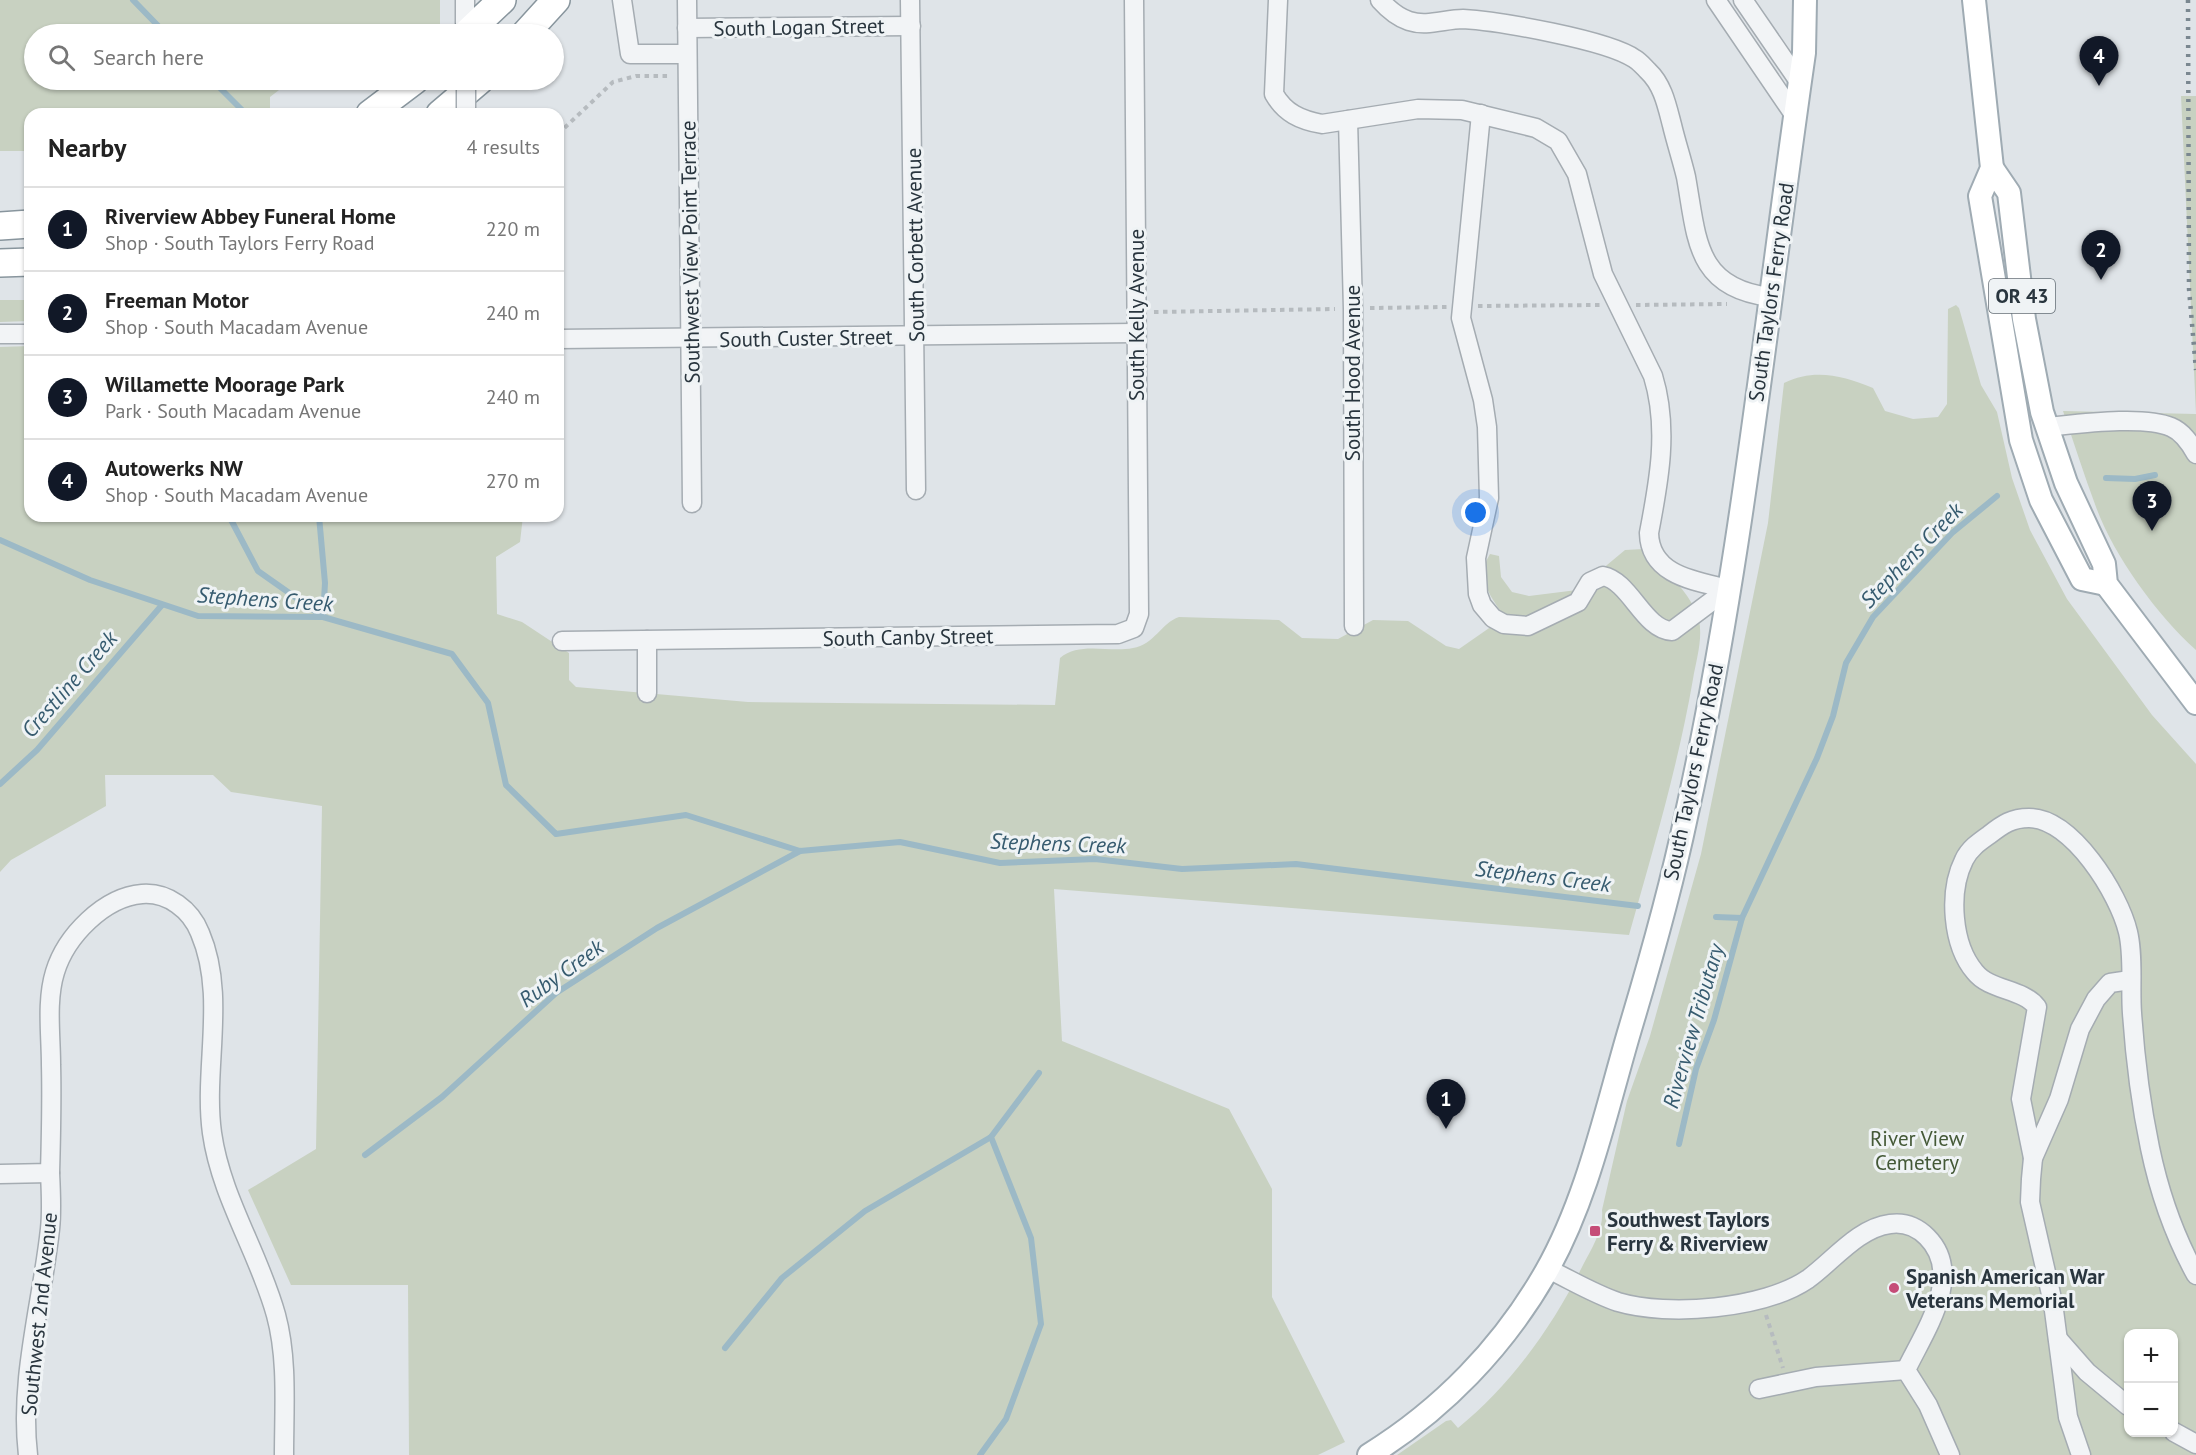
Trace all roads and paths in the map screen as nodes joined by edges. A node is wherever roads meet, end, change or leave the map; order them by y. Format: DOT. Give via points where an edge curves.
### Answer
graph roads {
  1 [pos="465,0"];
  2 [pos="502,0"];
  3 [pos="556,0"];
  4 [pos="622,0"];
  5 [pos="687,0"];
  6 [pos="910,0"];
  7 [pos="1134,0"];
  8 [pos="1278,0"];
  9 [pos="1380,0"];
  10 [pos="1716,0"];
  11 [pos="1743,0"];
  12 [pos="1805,0"];
  13 [pos="1974,0"];
  14 [pos="466,24"];
  15 [pos="477,24"];
  16 [pos="534,24"];
  17 [pos="911,26"];
  18 [pos="687,28"];
  19 [pos="687,54"];
  20 [pos="687,76"];
  21 [pos="1800,83"];
  22 [pos="402,90"];
  23 [pos="466,90"];
  24 [pos="468,90"];
  25 [pos="378,108"];
  26 [pos="447,108"];
  27 [pos="466,108"];
  28 [pos="1481,114"];
  29 [pos="1796,116"];
  30 [pos="1348,120"];
  31 [pos="564,128"];
  32 [pos="1992,168"];
  33 [pos="24,224"];
  34 [pos="0,226"];
  35 [pos="24,262"];
  36 [pos="0,263"];
  37 [pos="1740,292"];
  38 [pos="1770,297"];
  39 [pos="1608,305"];
  40 [pos="1632,305"];
  41 [pos="1472,306"];
  42 [pos="1450,307"];
  43 [pos="1369,308"];
  44 [pos="1338,309"];
  45 [pos="1161,312"];
  46 [pos="1136,333"];
  47 [pos="0,334"];
  48 [pos="24,334"];
  49 [pos="916,337"];
  50 [pos="564,339"];
  51 [pos="691,340"];
  52 [pos="2015,407"];
  53 [pos="2046,427"];
  54 [pos="2196,454"];
  55 [pos="916,490"];
  56 [pos="693,503"];
  57 [pos="2106,584"];
  58 [pos="1728,589"];
  59 [pos="1354,626"];
  60 [pos="1134,628"];
  61 [pos="647,640"];
  62 [pos="562,641"];
  63 [pos="647,693"];
  64 [pos="2196,703"];
  65 [pos="2130,980"];
  66 [pos="2033,1158"];
  67 [pos="50,1173"];
  68 [pos="0,1174"];
  69 [pos="1548,1269"];
  70 [pos="2196,1275"];
  71 [pos="1760,1298"];
  72 [pos="2058,1339"];
  73 [pos="1906,1370"];
  74 [pos="1787,1383"];
  75 [pos="1759,1389"];
  76 [pos="2124,1403"];
  77 [pos="2178,1434"];
  78 [pos="2196,1444"];
  79 [pos="28,1455"];
  80 [pos="284,1455"];
  81 [pos="1369,1455"];
  82 [pos="1950,1455"];
  83 [pos="2081,1455"];
  1 -- 14 [label="street"];
  2 -- 15 [label="highway"];
  3 -- 16 [label="highway"];
  4 -- 19 [label="street" via="630,54"];
  5 -- 18 [label="street, Southwest View Point Terrace"];
  6 -- 17 [label="street, South Corbett Avenue"];
  7 -- 46 [label="street, South Kelly Avenue"];
  8 -- 30 [label="street" via="1274,94 1282,107 1306,121 1322,124"];
  9 -- 37 [label="street" via="1398,17 1417,23 1462,19 1506,24 1611,48 1635,59 1657,82 1666,103 1703,255 1716,274"];
  10 -- 29 [label="street"];
  11 -- 21 [label="street"];
  12 -- 21 [label="main road, South Taylors Ferry Road"];
  13 -- 32 [label="main road, OR 43"];
  17 -- 18 [label="street, South Logan Street"];
  17 -- 49 [label="street, South Corbett Avenue"];
  18 -- 19 [label="street, Southwest View Point Terrace"];
  19 -- 20 [label="street, Southwest View Point Terrace"];
  20 -- 31 [label="path" via="636,76 613,82"];
  20 -- 51 [label="street, Southwest View Point Terrace"];
  21 -- 29 [label="main road, South Taylors Ferry Road"];
  22 -- 25 [label="highway"];
  23 -- 27 [label="street, bridge"];
  24 -- 26 [label="highway"];
  28 -- 30 [label="street" via="1418,109"];
  28 -- 58 [label="street" via="1548,134 1571,160 1596,256 1653,376 1662,410 1662,441 1649,533 1651,550 1675,574"];
  28 -- 58 [label="street" via="1461,318 1487,427 1489,498 1475,576 1482,605 1493,618 1516,627 1528,626 1578,602 1590,582 1603,576 1615,580 1657,625 1668,631 1676,630"];
  29 -- 38 [label="main road, South Taylors Ferry Road"];
  30 -- 59 [label="street, South Hood Avenue"];
  32 -- 52 [label="main road, OR 43" via="1980,196"];
  32 -- 53 [label="main road, OR 43" via="2010,193 2025,319"];
  33 -- 34 [label="highway"];
  35 -- 36 [label="highway"];
  37 -- 38 [label="street"];
  37 -- 40 [label="path" via="1724,305"];
  38 -- 58 [label="main road, South Taylors Ferry Road"];
  39 -- 41 [label="path"];
  42 -- 43 [label="path"];
  44 -- 45 [label="path"];
  46 -- 49 [label="street, South Custer Street"];
  46 -- 60 [label="street, South Kelly Avenue" via="1138,614"];
  47 -- 48 [label="street"];
  49 -- 51 [label="street, South Custer Street"];
  49 -- 55 [label="street, South Corbett Avenue"];
  50 -- 51 [label="street, South Custer Street"];
  51 -- 56 [label="street, Southwest View Point Terrace"];
  52 -- 53 [label="main road" via="2029,417 2035,428"];
  52 -- 57 [label="main road, OR 43" via="2031,473 2064,548 2082,579"];
  53 -- 54 [label="street" via="2149,421 2172,427 2188,440"];
  53 -- 57 [label="main road, OR 43" via="2066,483 2104,564"];
  57 -- 64 [label="main road, OR 43"];
  58 -- 69 [label="main road, South Taylors Ferry Road" via="1686,821 1642,989 1590,1168"];
  60 -- 61 [label="street, South Canby Street" via="1118,634"];
  61 -- 62 [label="street, South Canby Street"];
  61 -- 63 [label="street"];
  65 -- 66 [label="street" via="2110,983 2096,999 2080,1029 2059,1099"];
  65 -- 66 [label="street" via="2128,932 2112,894 2065,831 2047,820 2018,818 2006,822 1972,848 1960,869 1955,895 1956,929 1964,955 1981,978 2027,999 2038,1012 2021,1099"];
  65 -- 70 [label="street" via="2150,1149 2181,1246"];
  66 -- 72 [label="street" via="2030,1202"];
  67 -- 68 [label="street"];
  67 -- 79 [label="street, Southwest 2nd Avenue" via="50,1227 30,1361"];
  67 -- 80 [label="street, Southwest 2nd Avenue" via="51,997 60,959 81,930 116,901 131,895 164,896 192,916 207,954 213,996 212,1131 221,1172 276,1316 283,1361"];
  69 -- 71 [label="street" via="1604,1296 1651,1309 1713,1307"];
  69 -- 81 [label="main road, South Taylors Ferry Road" via="1509,1328 1463,1382 1408,1430"];
  71 -- 73 [label="street" via="1804,1281 1879,1226 1900,1223 1914,1227 1934,1245 1940,1257 1943,1284"];
  71 -- 74 [label="path"];
  72 -- 76 [label="street" via="2087,1372"];
  72 -- 83 [label="street" via="2068,1417"];
  73 -- 74 [label="street"];
  73 -- 82 [label="street" via="1929,1405"];
  74 -- 75 [label="street"];
  77 -- 78 [label="street"];
}
